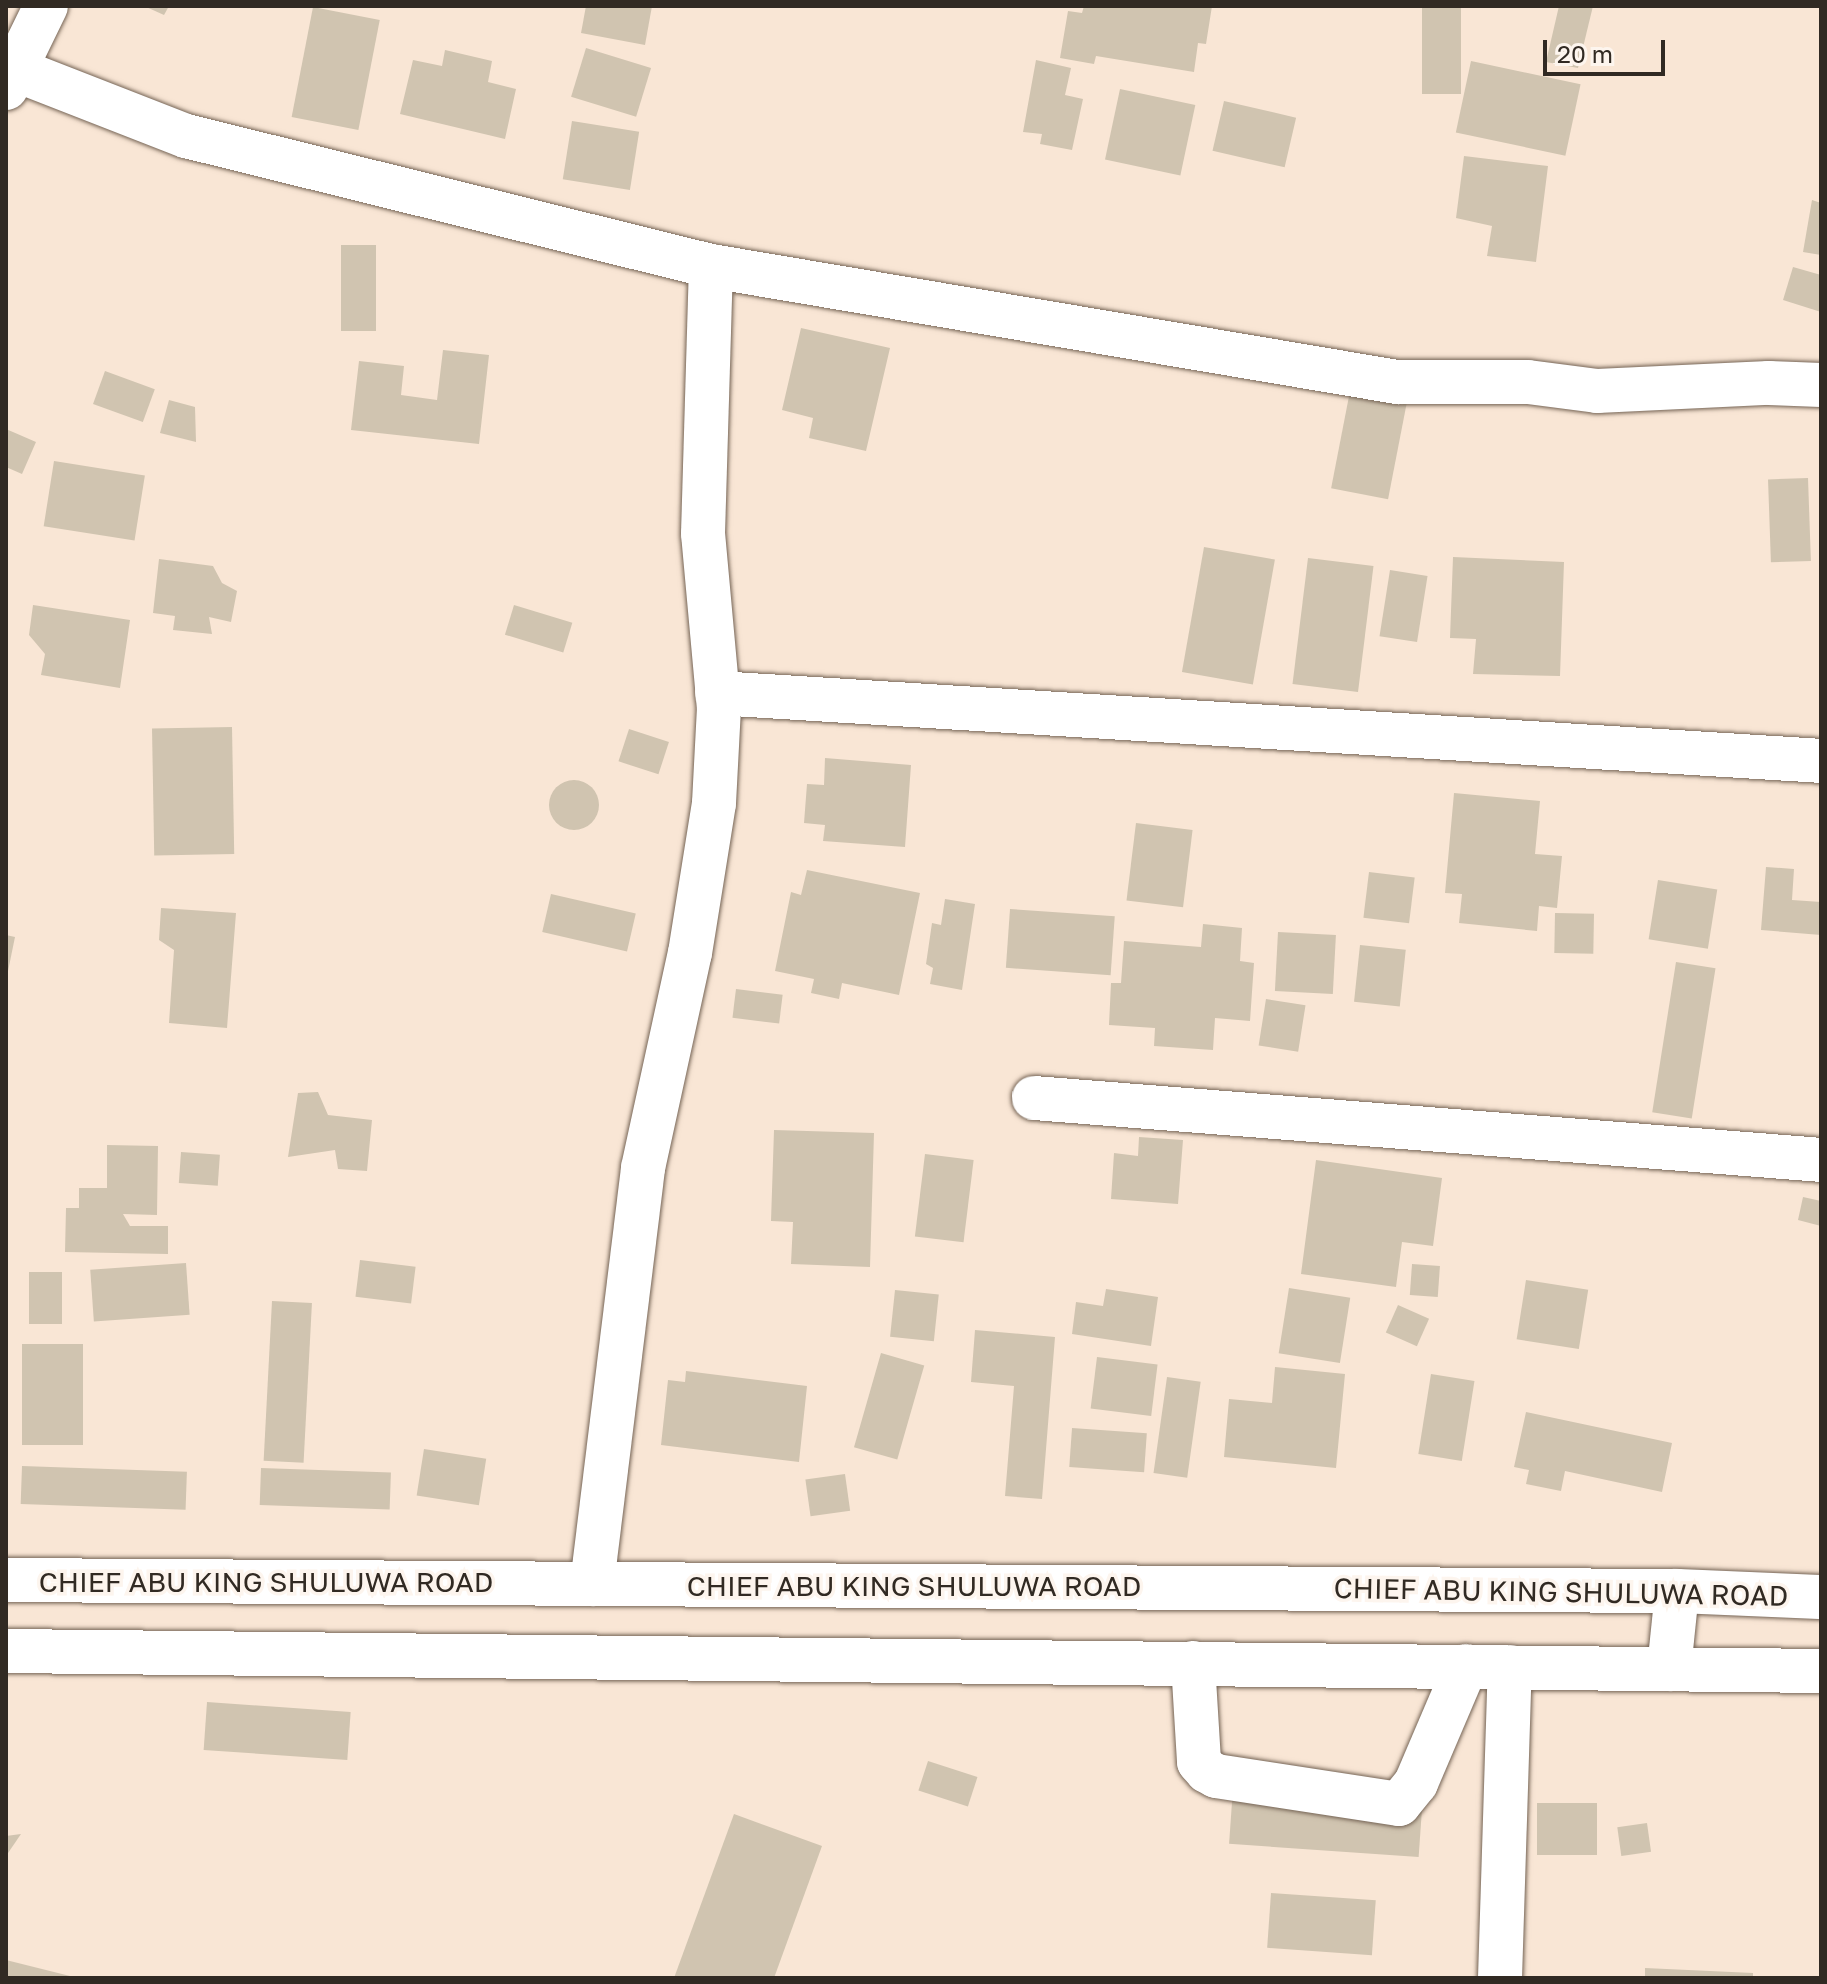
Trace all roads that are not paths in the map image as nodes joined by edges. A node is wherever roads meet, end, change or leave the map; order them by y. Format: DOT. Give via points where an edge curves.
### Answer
graph roads {
  1 [pos="46,6"];
  2 [pos="10,78"];
  3 [pos="711,266"];
  4 [pos="1821,385"];
  5 [pos="717,693"];
  6 [pos="1821,761"];
  7 [pos="1034,1098"];
  8 [pos="1821,1160"];
  9 [pos="6,1580"];
  10 [pos="592,1584"];
  11 [pos="1677,1591"];
  12 [pos="1821,1597"];
  13 [pos="6,1651"];
  14 [pos="1193,1663"];
  15 [pos="1466,1666"];
  16 [pos="1510,1667"];
  17 [pos="1669,1669"];
  18 [pos="1821,1671"];
  19 [pos="1500,1978"];
  1 -- 2 [label="street"];
  2 -- 3 [label="street" via="186,136"];
  3 -- 4 [label="street" via="1397,382 1528,382 1597,391"];
  3 -- 5 [label="street" via="703,534"];
  5 -- 6 [label="street"];
  5 -- 10 [label="street" via="714,803 690,953 643,1168"];
  7 -- 8 [label="street"];
  9 -- 10 [label="street, CHIEF ABU KING SHULUWA ROAD"];
  10 -- 11 [label="street, CHIEF ABU KING SHULUWA ROAD"];
  11 -- 12 [label="street, CHIEF ABU KING SHULUWA ROAD"];
  11 -- 17 [label="street"];
  13 -- 14 [label="street"];
  14 -- 15 [label="street"];
  14 -- 15 [label="street" via="1199,1762 1207,1771 1399,1804 1416,1783"];
  15 -- 16 [label="street"];
  16 -- 17 [label="street"];
  16 -- 19 [label="street"];
  17 -- 18 [label="street"];
}
